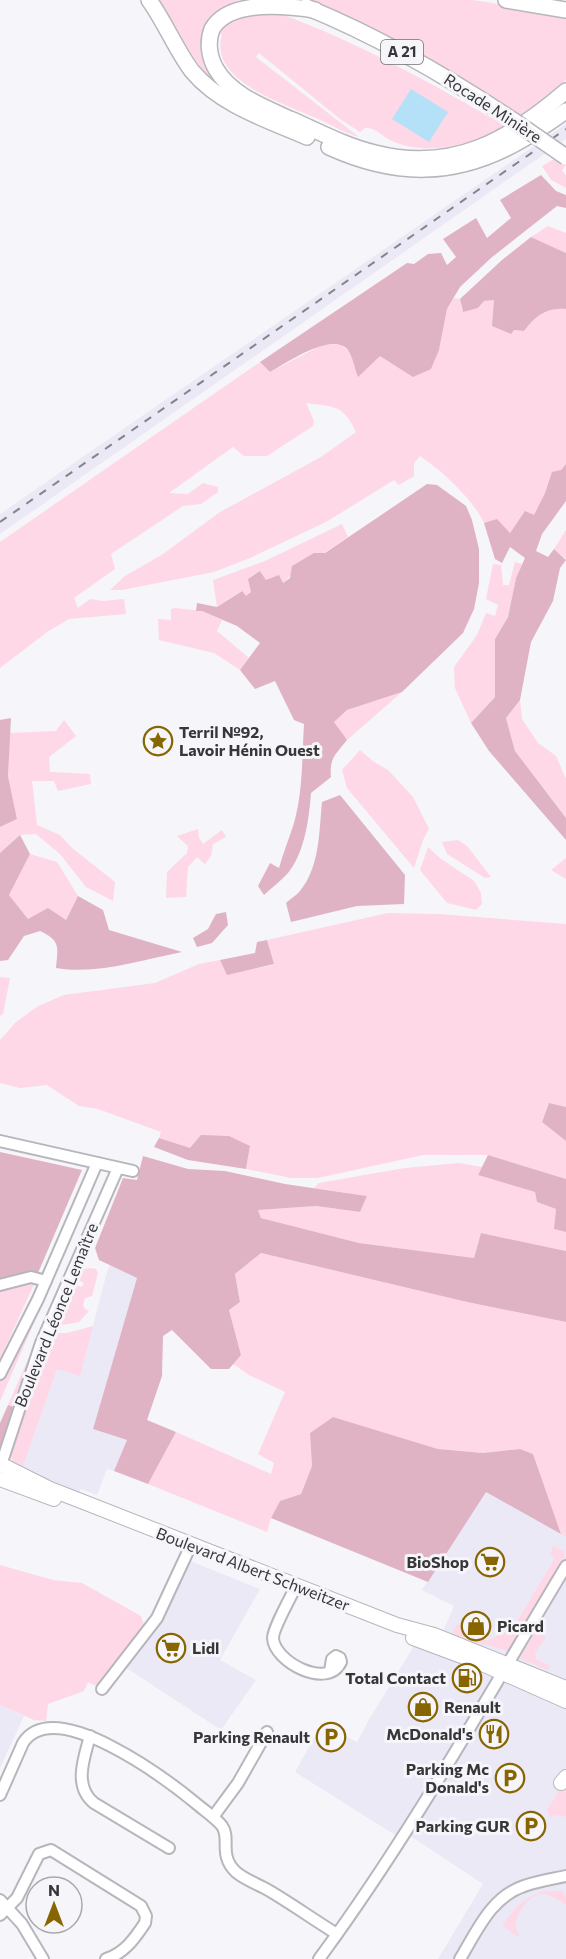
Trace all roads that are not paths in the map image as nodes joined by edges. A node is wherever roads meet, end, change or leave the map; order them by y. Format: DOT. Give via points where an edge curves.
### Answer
graph roads {
  1 [pos="149,0"];
  2 [pos="289,0"];
  3 [pos="506,0"];
  4 [pos="315,10"];
  5 [pos="566,10"];
  6 [pos="566,91"];
  7 [pos="566,111"];
  8 [pos="566,157"];
  9 [pos="0,1141"];
  10 [pos="97,1163"];
  11 [pos="118,1168"];
  12 [pos="133,1171"];
  13 [pos="46,1281"];
  14 [pos="0,1285"];
  15 [pos="0,1374"];
  16 [pos="0,1465"];
  17 [pos="0,1472"];
  18 [pos="0,1479"];
  19 [pos="50,1489"];
  20 [pos="189,1548"];
  21 [pos="564,1572"];
  22 [pos="294,1589"];
  23 [pos="506,1669"];
  24 [pos="330,1671"];
  25 [pos="565,1687"];
  26 [pos="102,1689"];
  27 [pos="566,1701"];
  28 [pos="267,1732"];
  29 [pos="90,1736"];
  30 [pos="0,1795"];
  31 [pos="213,1817"];
  32 [pos="169,1848"];
  33 [pos="566,1876"];
  34 [pos="550,1880"];
  35 [pos="566,1883"];
  36 [pos="2,1907"];
  37 [pos="338,1934"];
  38 [pos="43,1959"];
  39 [pos="106,1959"];
  40 [pos="319,1959"];
  41 [pos="460,1959"];
  1 -- 7 [label="highway" via="191,69 215,93 348,156 380,166 436,169 488,156"];
  2 -- 4 [label="highway, Rocade Minière / A 21"];
  3 -- 5 [label="highway"];
  4 -- 6 [label="highway" via="263,2 232,7 213,27 211,59 224,80 244,96 365,150 411,158 471,151 507,135"];
  4 -- 8 [label="highway, Rocade Minière / A 21, bridge" via="429,67"];
  9 -- 10 [label="street"];
  10 -- 11 [label="street"];
  10 -- 13 [label="street, Boulevard Léonce Lemaître"];
  11 -- 12 [label="street"];
  11 -- 16 [label="street, Boulevard Léonce Lemaître" via="41,1343"];
  13 -- 14 [label="street" via="32,1277"];
  13 -- 15 [label="street, Boulevard Léonce Lemaître"];
  16 -- 19 [label="main road, Boulevard Albert Schweitzer"];
  17 -- 19 [label="main road"];
  18 -- 20 [label="main road, Boulevard Albert Schweitzer"];
  19 -- 20 [label="main road, Boulevard Albert Schweitzer"];
  20 -- 22 [label="main road, Boulevard Albert Schweitzer"];
  20 -- 26 [label="street" via="157,1618"];
  21 -- 23 [label="street"];
  22 -- 23 [label="main road, Boulevard Albert Schweitzer" via="434,1635"];
  22 -- 24 [label="street" via="274,1629 276,1648 304,1670 324,1675"];
  23 -- 25 [label="main road"];
  23 -- 27 [label="main road"];
  23 -- 37 [label="street" via="442,1776"];
  28 -- 31 [label="street"];
  29 -- 30 [label="street" via="60,1729 28,1735"];
  29 -- 31 [label="street" via="166,1781"];
  29 -- 32 [label="street" via="82,1769 84,1792 94,1803"];
  31 -- 37 [label="street" via="224,1829 227,1858 238,1874"];
  33 -- 34 [label="street"];
  34 -- 35 [label="street"];
  34 -- 41 [label="street" via="518,1888 498,1901"];
  36 -- 38 [label="street" via="22,1924"];
  36 -- 39 [label="street" via="17,1898 39,1854 54,1851 144,1911 145,1923 130,1944"];
  37 -- 40 [label="street"];
}
